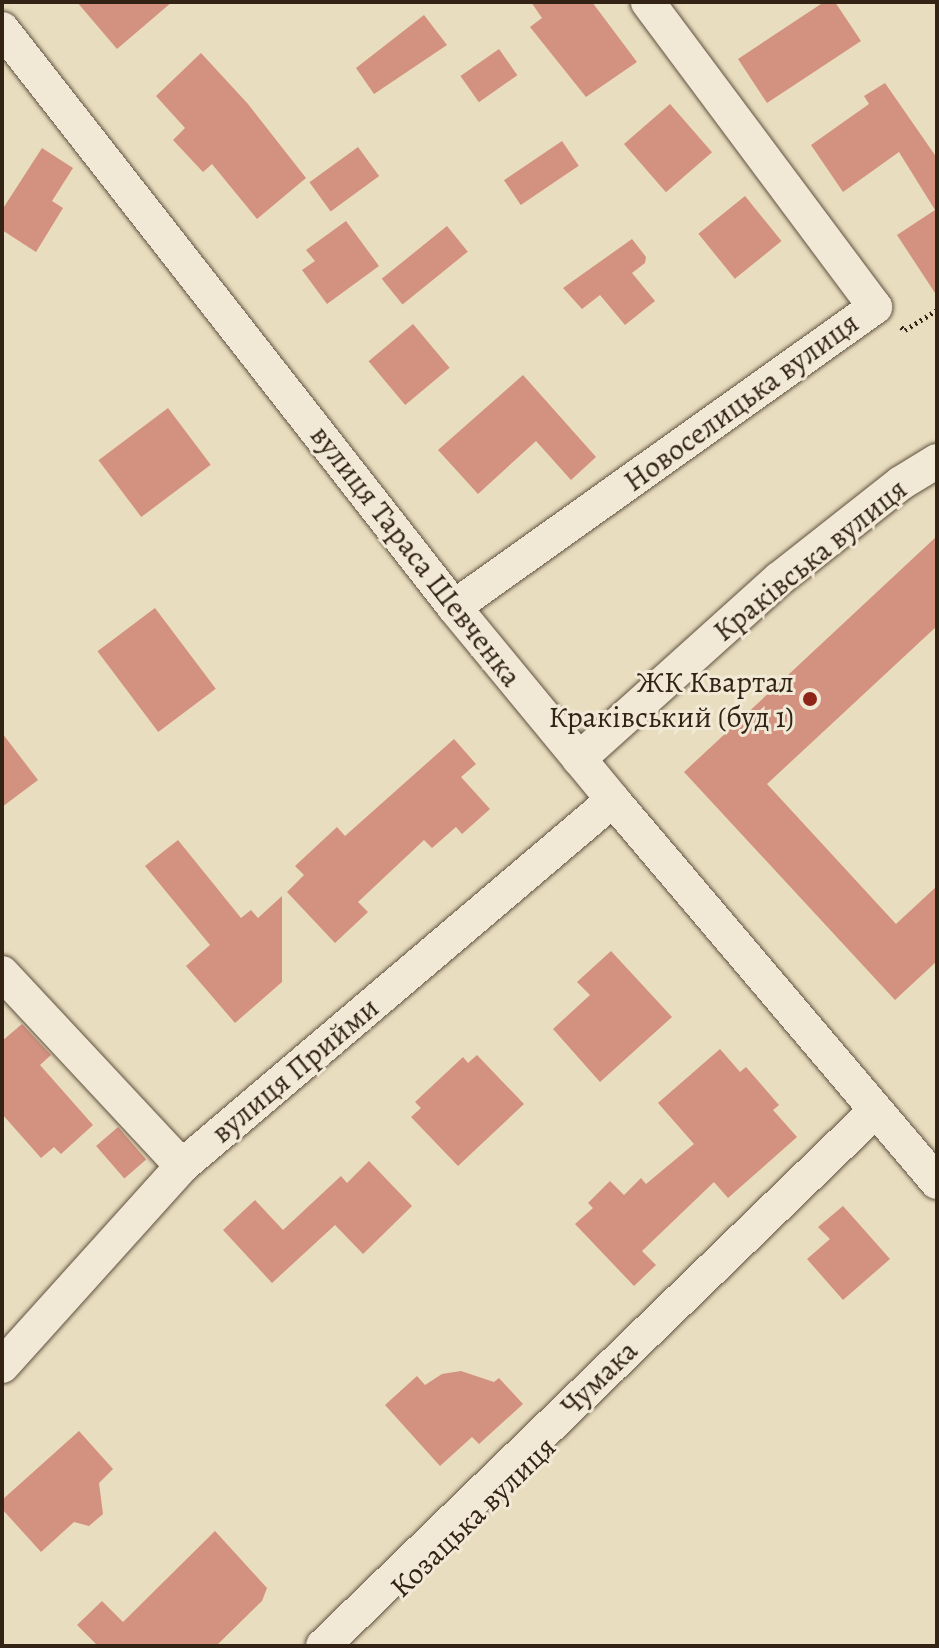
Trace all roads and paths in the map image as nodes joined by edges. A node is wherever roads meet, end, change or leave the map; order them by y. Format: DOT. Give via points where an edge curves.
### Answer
graph roads {
  1 [pos="648,2"];
  2 [pos="2,29"];
  3 [pos="937,461"];
  4 [pos="454,607"];
  5 [pos="579,759"];
  6 [pos="613,800"];
  7 [pos="2,973"];
  8 [pos="878,1115"];
  9 [pos="182,1166"];
  10 [pos="937,1182"];
  11 [pos="2,1366"];
  12 [pos="323,1646"];
  13 [pos="340,1646"];
  1 -- 4 [label="street, Новоселицька вулиця" via="875,307"];
  2 -- 4 [label="street, вулиця Тараса Шевченка"];
  3 -- 5 [label="street, Краківська вулиця" via="779,579"];
  4 -- 5 [label="street, вулиця Тараса Шевченка"];
  5 -- 6 [label="street, вулиця Тараса Шевченка"];
  6 -- 8 [label="street, вулиця Тараса Шевченка"];
  6 -- 9 [label="street, вулиця Прийми"];
  7 -- 9 [label="street"];
  8 -- 10 [label="street, вулиця Тараса Шевченка"];
  8 -- 12 [label="street, Чумака"];
  8 -- 13 [label="street, Козацька вулиця"];
  9 -- 11 [label="street, вулиця Прийми"];
}
